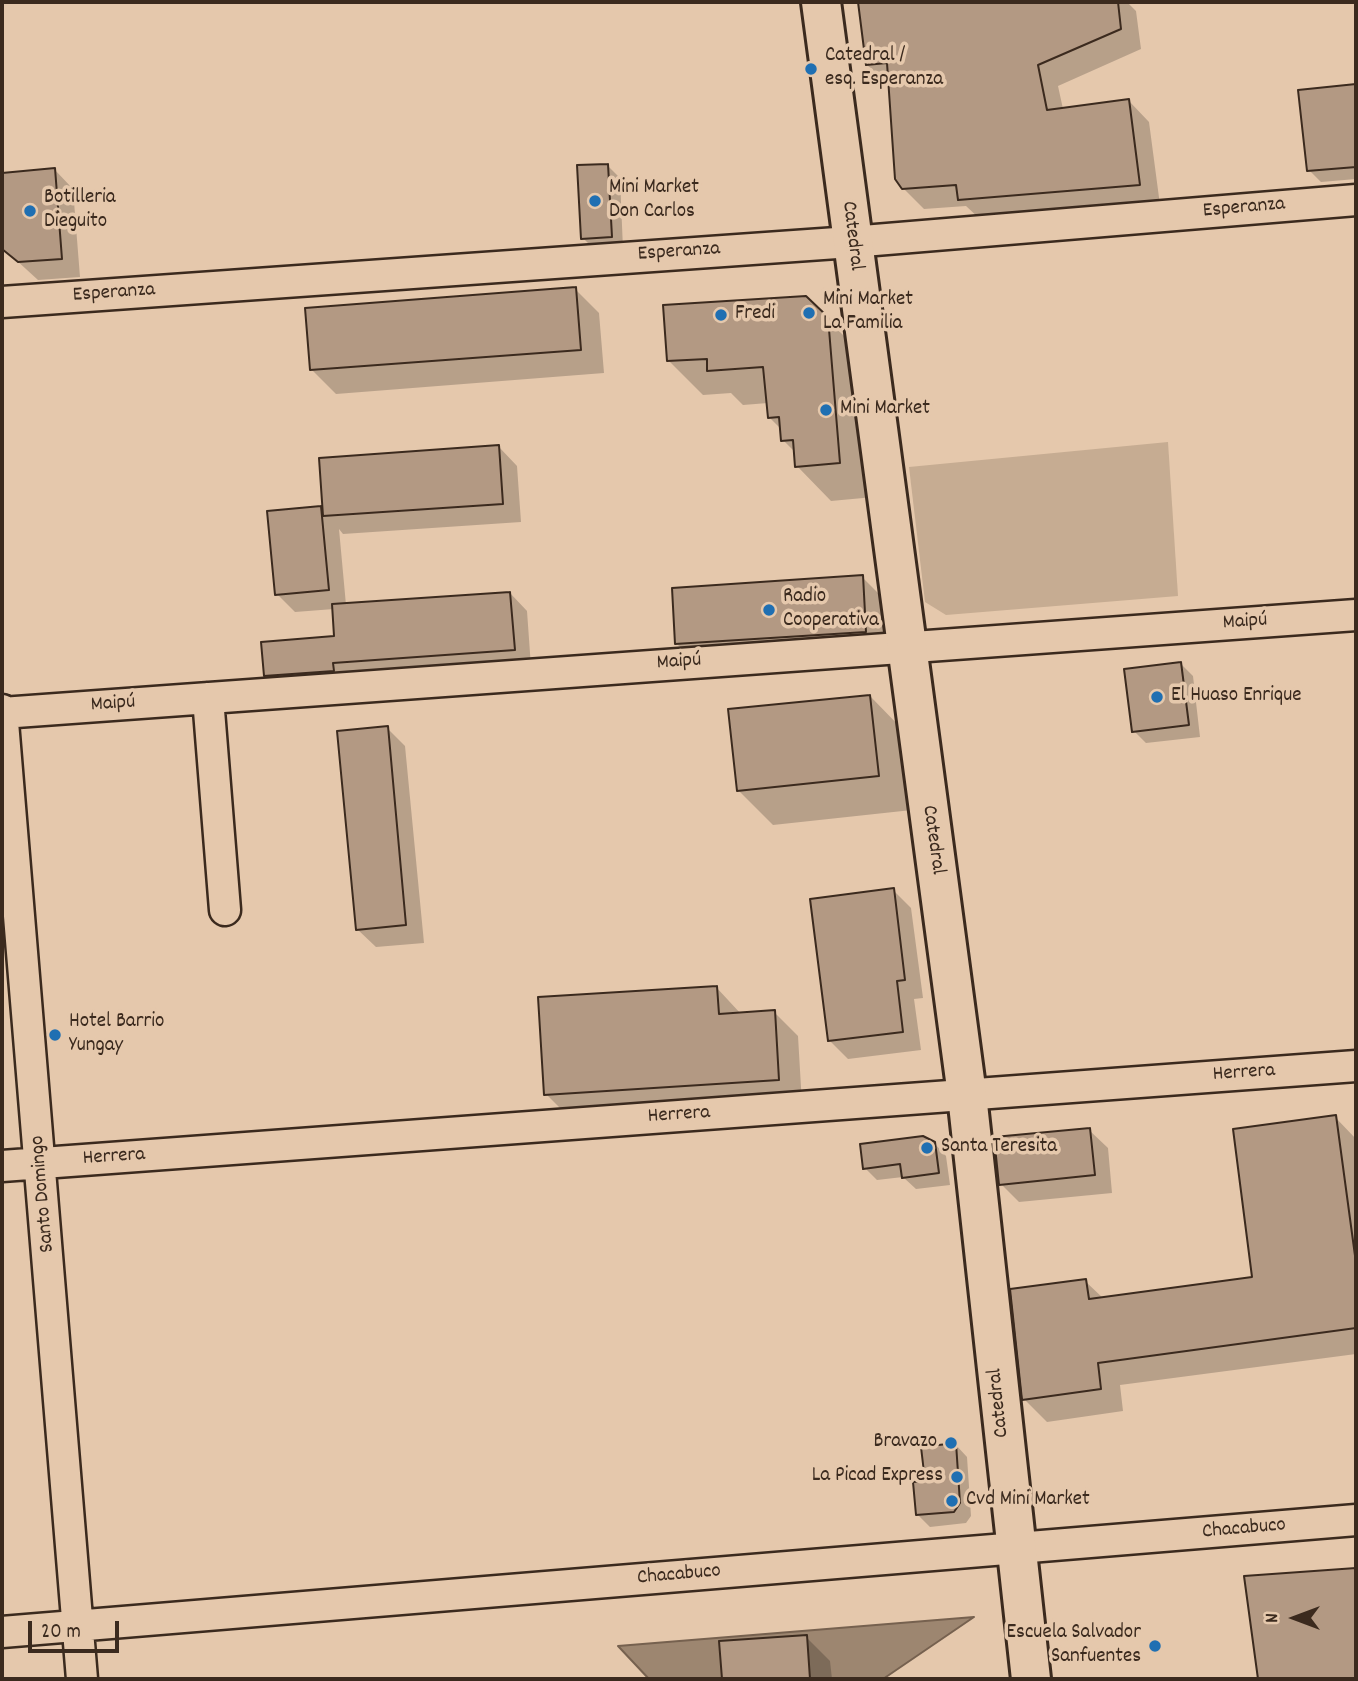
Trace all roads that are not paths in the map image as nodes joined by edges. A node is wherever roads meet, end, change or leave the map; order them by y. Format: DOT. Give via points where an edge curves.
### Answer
graph roads {
  1 [pos="821,2"];
  2 [pos="1356,200"];
  3 [pos="851,242"];
  4 [pos="2,302"];
  5 [pos="1356,615"];
  6 [pos="906,647"];
  7 [pos="208,698"];
  8 [pos="2,712"];
  9 [pos="225,910"];
  10 [pos="1356,1066"];
  11 [pos="967,1095"];
  12 [pos="42,1163"];
  13 [pos="2,1166"];
  14 [pos="1356,1520"];
  15 [pos="1016,1549"];
  16 [pos="78,1626"];
  17 [pos="2,1632"];
  18 [pos="82,1679"];
  19 [pos="1031,1679"];
  1 -- 3 [label="main road, Catedral"];
  2 -- 3 [label="street, Esperanza"];
  3 -- 4 [label="street, Esperanza"];
  3 -- 6 [label="main road, Catedral"];
  5 -- 6 [label="street, Maipú"];
  6 -- 7 [label="street, Maipú"];
  6 -- 11 [label="main road, Catedral"];
  7 -- 8 [label="street, Maipú"];
  7 -- 9 [label="street"];
  8 -- 12 [label="street, Santo Domingo"];
  10 -- 11 [label="street, Herrera"];
  11 -- 12 [label="street, Herrera"];
  11 -- 15 [label="main road, Catedral"];
  12 -- 13 [label="street, Herrera"];
  12 -- 16 [label="street, Santo Domingo"];
  14 -- 15 [label="street, Chacabuco"];
  15 -- 16 [label="street, Chacabuco"];
  15 -- 19 [label="main road, Catedral"];
  16 -- 17 [label="street, Chacabuco"];
  16 -- 18 [label="street, Santo Domingo"];
}
